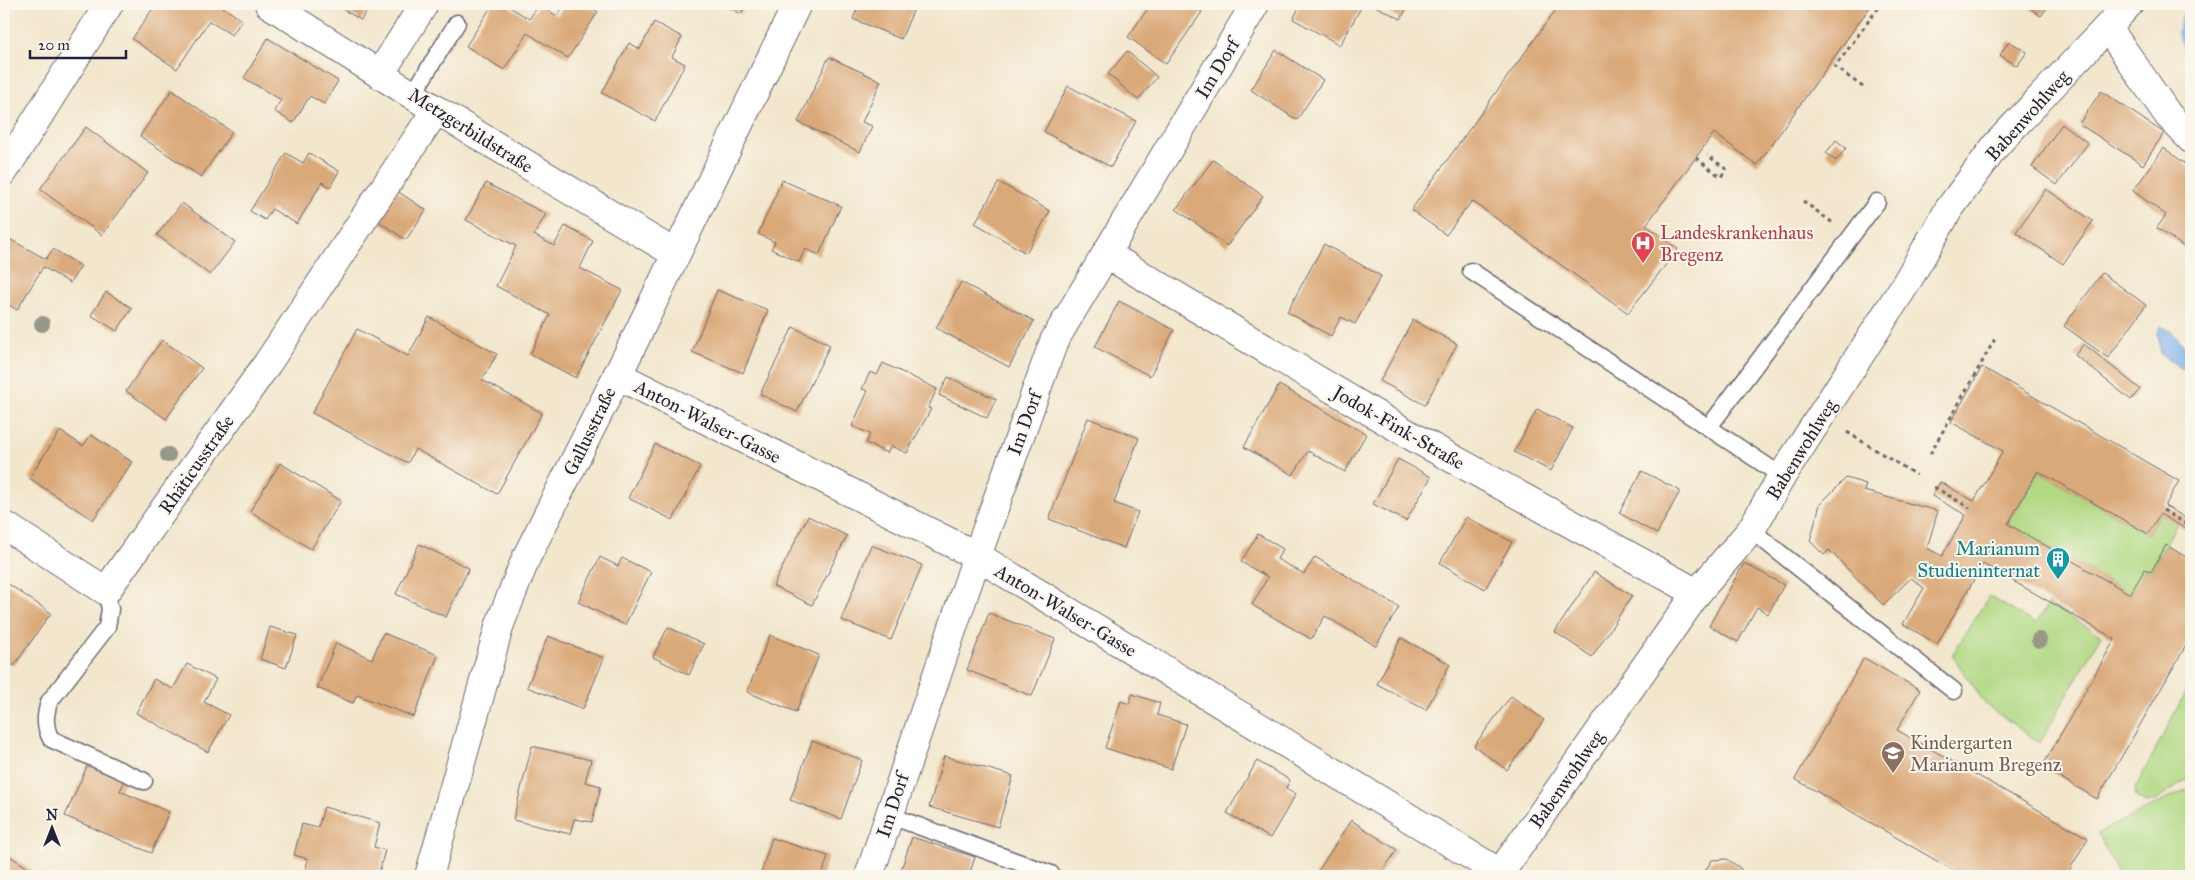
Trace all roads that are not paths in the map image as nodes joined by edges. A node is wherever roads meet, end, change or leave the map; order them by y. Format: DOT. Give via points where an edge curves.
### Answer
graph roads {
  1 [pos="109,4"];
  2 [pos="269,4"];
  3 [pos="424,4"];
  4 [pos="797,4"];
  5 [pos="1254,4"];
  6 [pos="2129,4"];
  7 [pos="457,23"];
  8 [pos="2108,28"];
  9 [pos="380,74"];
  10 [pos="413,94"];
  11 [pos="436,110"];
  12 [pos="2191,139"];
  13 [pos="4,171"];
  14 [pos="1877,202"];
  15 [pos="676,254"];
  16 [pos="1106,254"];
  17 [pos="1471,271"];
  18 [pos="617,375"];
  19 [pos="1709,428"];
  20 [pos="1782,476"];
  21 [pos="4,525"];
  22 [pos="1751,530"];
  23 [pos="977,556"];
  24 [pos="106,591"];
  25 [pos="1698,593"];
  26 [pos="1954,691"];
  27 [pos="144,780"];
  28 [pos="888,815"];
  29 [pos="1051,874"];
  30 [pos="1499,875"];
  31 [pos="429,876"];
  32 [pos="868,876"];
  1 -- 13 [label="street"];
  2 -- 9 [label="street, Metzgerbildstraße"];
  3 -- 9 [label="street"];
  4 -- 15 [label="street, Gallusstraße"];
  5 -- 16 [label="street, Im Dorf"];
  6 -- 8 [label="street, Babenwohlweg"];
  7 -- 10 [label="lane"];
  8 -- 12 [label="street" via="2168,115"];
  8 -- 20 [label="street, Babenwohlweg" via="1998,144 1949,209 1905,285"];
  9 -- 10 [label="street, Metzgerbildstraße"];
  10 -- 11 [label="street, Metzgerbildstraße"];
  11 -- 15 [label="street, Metzgerbildstraße"];
  11 -- 24 [label="street, Rhäticusstraße" via="267,364"];
  14 -- 19 [label="lane"];
  15 -- 18 [label="street, Gallusstraße"];
  16 -- 23 [label="street, Im Dorf" via="1054,340"];
  16 -- 25 [label="street, Jodok-Fink-Straße" via="1415,438"];
  17 -- 19 [label="lane"];
  18 -- 23 [label="street, Anton-Walser-Gasse"];
  18 -- 31 [label="street, Gallusstraße" via="526,558 500,624"];
  19 -- 20 [label="lane"];
  20 -- 22 [label="street, Babenwohlweg"];
  21 -- 24 [label="street"];
  22 -- 25 [label="street, Babenwohlweg"];
  22 -- 26 [label="lane"];
  23 -- 28 [label="street, Im Dorf"];
  23 -- 30 [label="street, Anton-Walser-Gasse"];
  24 -- 27 [label="lane" via="110,609 107,627 49,702 45,715 46,729 51,739"];
  25 -- 30 [label="street, Babenwohlweg"];
  28 -- 29 [label="lane"];
  28 -- 32 [label="street, Im Dorf"];
}
